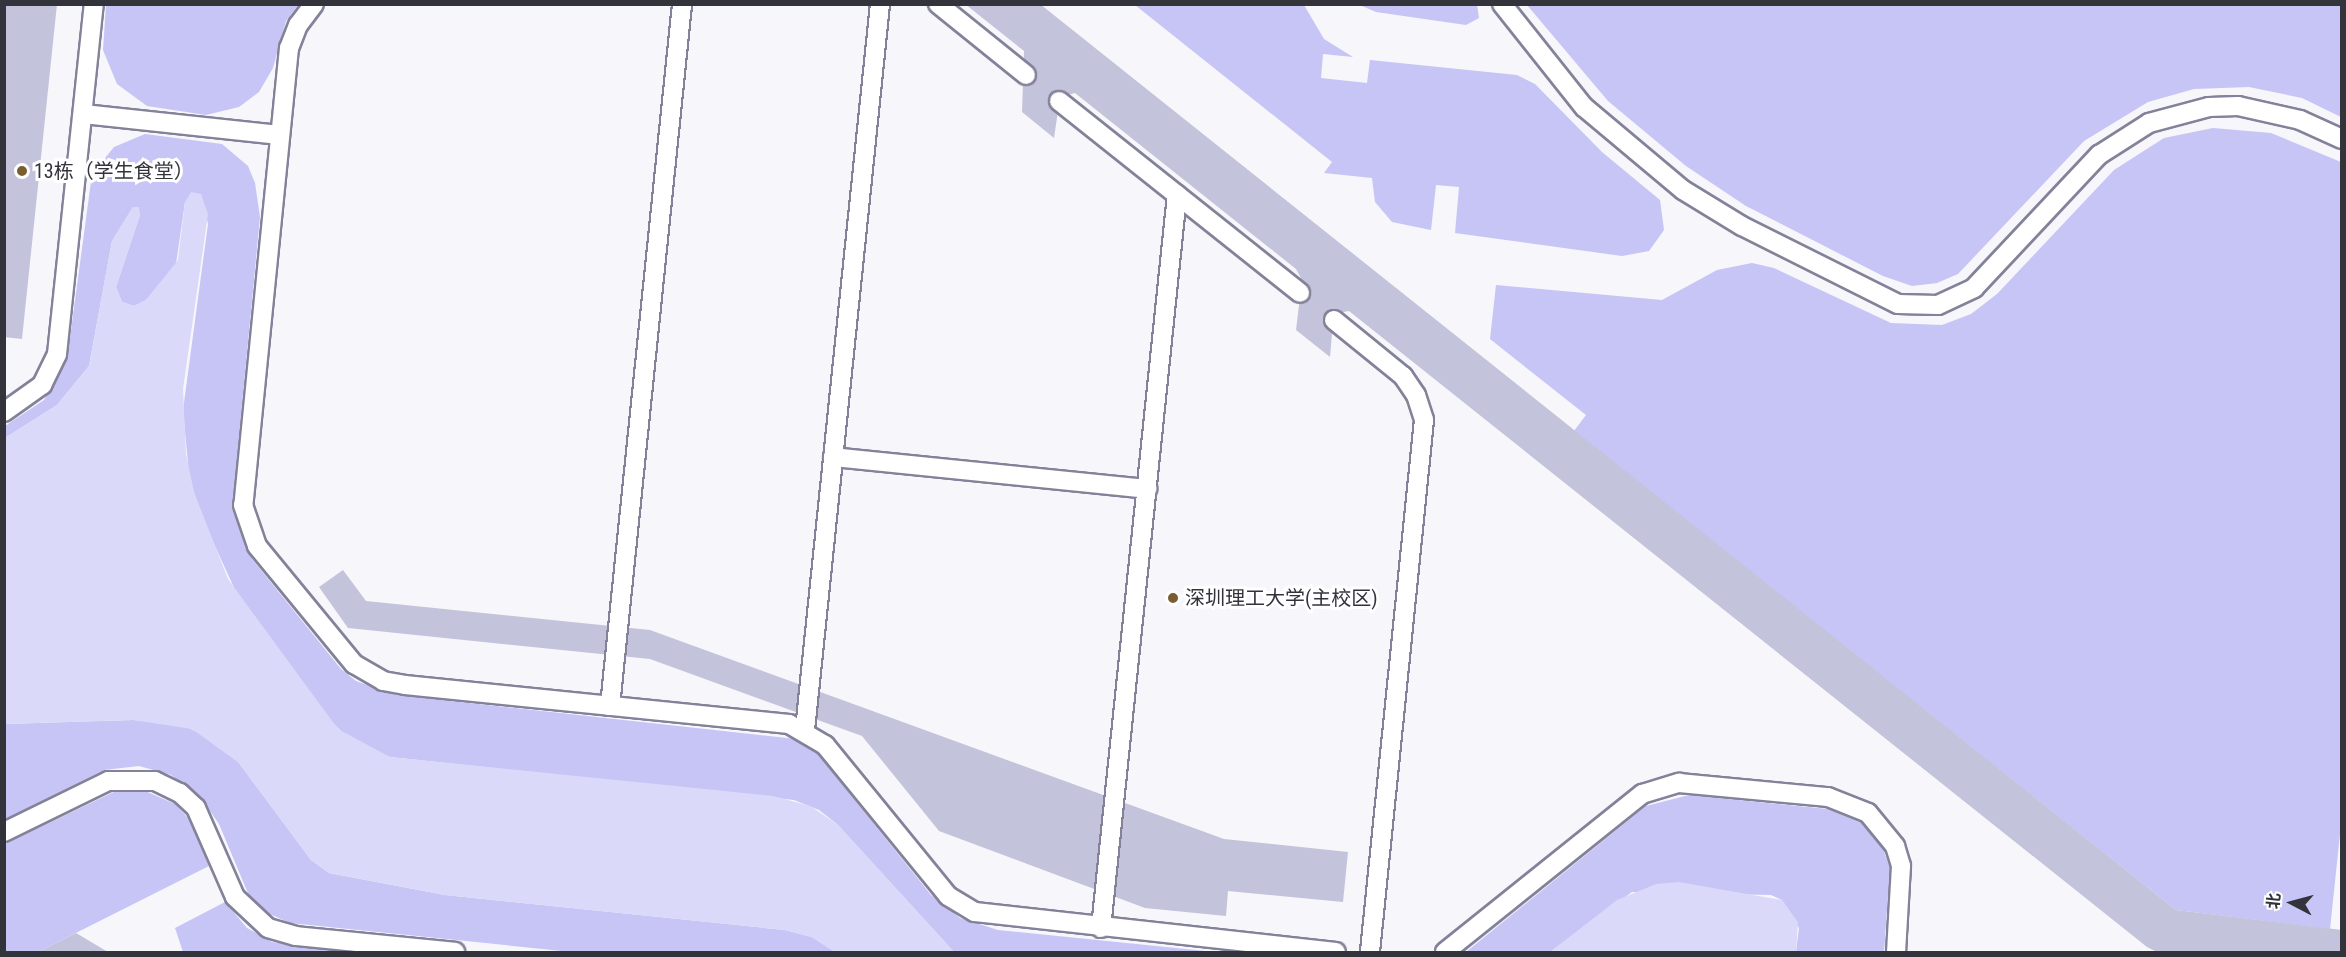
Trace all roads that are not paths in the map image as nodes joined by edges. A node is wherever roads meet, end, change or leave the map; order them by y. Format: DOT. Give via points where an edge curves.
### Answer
graph roads {
  1 [pos="94,4"];
  2 [pos="314,4"];
  3 [pos="682,4"];
  4 [pos="880,4"];
  5 [pos="938,4"];
  6 [pos="1502,4"];
  7 [pos="1026,75"];
  8 [pos="1059,100"];
  9 [pos="83,114"];
  10 [pos="280,135"];
  11 [pos="2342,139"];
  12 [pos="1177,195"];
  13 [pos="1300,293"];
  14 [pos="1334,320"];
  15 [pos="4,412"];
  16 [pos="833,457"];
  17 [pos="1147,489"];
  18 [pos="610,706"];
  19 [pos="805,730"];
  20 [pos="4,832"];
  21 [pos="1101,928"];
  22 [pos="455,952"];
  23 [pos="1336,952"];
  24 [pos="1370,952"];
  25 [pos="1445,952"];
  26 [pos="1896,952"];
  1 -- 9 [label="lane"];
  2 -- 10 [label="lane" via="298,25 289,48"];
  3 -- 18 [label="lane"];
  4 -- 16 [label="lane"];
  5 -- 7 [label="lane"];
  6 -- 11 [label="lane" via="1584,107 1667,178 1728,219 1898,304 1938,305 1974,288 2100,155 2149,123 2209,107 2238,106 2300,120"];
  8 -- 12 [label="lane"];
  9 -- 10 [label="lane"];
  9 -- 15 [label="lane" via="57,354 42,385"];
  10 -- 18 [label="lane" via="243,495 252,537 344,655 373,676 405,685"];
  12 -- 13 [label="lane"];
  12 -- 17 [label="lane"];
  14 -- 24 [label="lane" via="1403,376 1416,395 1424,420"];
  16 -- 17 [label="lane"];
  16 -- 19 [label="lane"];
  17 -- 21 [label="lane"];
  18 -- 19 [label="lane" via="775,722"];
  19 -- 21 [label="lane" via="825,745 937,884 960,905 990,916"];
  20 -- 22 [label="lane" via="108,781 155,781 180,793 196,808 236,897 268,928 296,936"];
  21 -- 23 [label="lane"];
  25 -- 26 [label="lane" via="1642,794 1679,783 1828,797 1868,813 1895,846 1901,866"];
}
